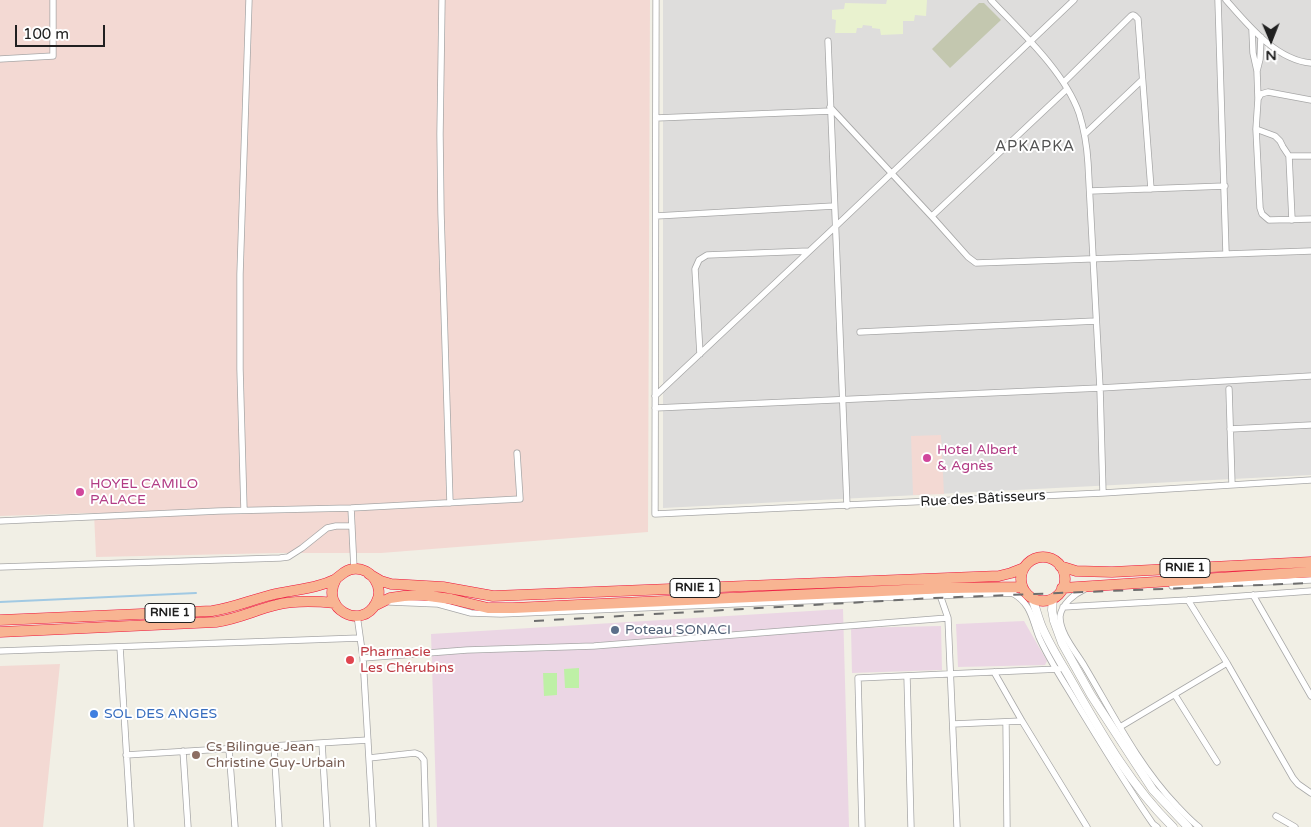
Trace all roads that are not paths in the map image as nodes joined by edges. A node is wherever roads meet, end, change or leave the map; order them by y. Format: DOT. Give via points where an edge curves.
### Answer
graph roads {
  1 [pos="53,0"];
  2 [pos="249,0"];
  3 [pos="442,0"];
  4 [pos="656,0"];
  5 [pos="991,0"];
  6 [pos="1074,0"];
  7 [pos="1218,0"];
  8 [pos="1226,0"];
  9 [pos="1252,30"];
  10 [pos="1261,37"];
  11 [pos="828,41"];
  12 [pos="1031,41"];
  13 [pos="0,59"];
  14 [pos="1311,63"];
  15 [pos="1257,70"];
  16 [pos="1142,80"];
  17 [pos="1064,82"];
  18 [pos="1067,89"];
  19 [pos="1258,99"];
  20 [pos="1311,100"];
  21 [pos="830,109"];
  22 [pos="656,118"];
  23 [pos="1256,129"];
  24 [pos="1084,134"];
  25 [pos="1290,156"];
  26 [pos="1311,156"];
  27 [pos="892,172"];
  28 [pos="1224,186"];
  29 [pos="1151,189"];
  30 [pos="1090,191"];
  31 [pos="834,206"];
  32 [pos="656,216"];
  33 [pos="932,216"];
  34 [pos="1311,219"];
  35 [pos="1292,220"];
  36 [pos="835,227"];
  37 [pos="809,250"];
  38 [pos="1311,251"];
  39 [pos="1226,253"];
  40 [pos="1093,258"];
  41 [pos="1096,320"];
  42 [pos="860,332"];
  43 [pos="700,354"];
  44 [pos="1311,376"];
  45 [pos="1100,388"];
  46 [pos="1229,389"];
  47 [pos="655,396"];
  48 [pos="842,399"];
  49 [pos="655,408"];
  50 [pos="1311,425"];
  51 [pos="1230,429"];
  52 [pos="517,454"];
  53 [pos="1311,480"];
  54 [pos="1232,485"];
  55 [pos="1103,493"];
  56 [pos="450,503"];
  57 [pos="847,506"];
  58 [pos="351,508"];
  59 [pos="244,510"];
  60 [pos="0,521"];
  61 [pos="352,526"];
  62 [pos="1311,562"];
  63 [pos="1060,566"];
  64 [pos="0,568"];
  65 [pos="1024,568"];
  66 [pos="354,569"];
  67 [pos="1311,572"];
  68 [pos="370,574"];
  69 [pos="336,579"];
  70 [pos="1311,580"];
  71 [pos="1022,587"];
  72 [pos="1062,588"];
  73 [pos="1311,591"];
  74 [pos="940,595"];
  75 [pos="1253,595"];
  76 [pos="1032,598"];
  77 [pos="1053,598"];
  78 [pos="1188,600"];
  79 [pos="335,603"];
  80 [pos="378,604"];
  81 [pos="1063,607"];
  82 [pos="357,616"];
  83 [pos="948,618"];
  84 [pos="0,620"];
  85 [pos="0,632"];
  86 [pos="360,638"];
  87 [pos="120,647"];
  88 [pos="0,651"];
  89 [pos="363,658"];
  90 [pos="1227,663"];
  91 [pos="1060,668"];
  92 [pos="994,672"];
  93 [pos="951,674"];
  94 [pos="907,676"];
  95 [pos="1175,695"];
  96 [pos="1311,696"];
  97 [pos="1022,721"];
  98 [pos="1006,722"];
  99 [pos="953,724"];
  100 [pos="1120,727"];
  101 [pos="368,740"];
  102 [pos="322,743"];
  103 [pos="274,746"];
  104 [pos="229,749"];
  105 [pos="183,751"];
  106 [pos="126,755"];
  107 [pos="369,758"];
  108 [pos="1217,762"];
  109 [pos="1311,793"];
  110 [pos="1276,816"];
  111 [pos="1152,826"];
  112 [pos="131,827"];
  113 [pos="188,827"];
  114 [pos="235,827"];
  115 [pos="279,827"];
  116 [pos="327,827"];
  117 [pos="373,827"];
  118 [pos="426,827"];
  119 [pos="862,827"];
  120 [pos="911,827"];
  121 [pos="957,827"];
  122 [pos="1007,827"];
  123 [pos="1087,827"];
  124 [pos="1173,827"];
  125 [pos="1188,827"];
  126 [pos="1199,827"];
  127 [pos="1295,827"];
  1 -- 13 [label="street" via="53,56"];
  2 -- 59 [label="street" via="240,274"];
  3 -- 56 [label="street" via="440,134"];
  4 -- 22 [label="street"];
  5 -- 12 [label="street"];
  6 -- 12 [label="street"];
  7 -- 28 [label="street"];
  8 -- 9 [label="street"];
  9 -- 10 [label="street"];
  9 -- 15 [label="street" via="1253,59"];
  10 -- 14 [label="street" via="1295,61"];
  10 -- 15 [label="street"];
  11 -- 21 [label="street"];
  12 -- 17 [label="street"];
  12 -- 27 [label="street"];
  15 -- 19 [label="street"];
  16 -- 17 [label="street" via="1138,20 1133,15"];
  16 -- 24 [label="street"];
  16 -- 29 [label="street"];
  17 -- 18 [label="street"];
  18 -- 24 [label="street"];
  18 -- 33 [label="street"];
  19 -- 20 [label="street" via="1268,92"];
  19 -- 23 [label="street"];
  21 -- 22 [label="street"];
  21 -- 27 [label="street"];
  21 -- 31 [label="street"];
  22 -- 32 [label="street"];
  23 -- 25 [label="street" via="1270,133"];
  23 -- 35 [label="street" via="1262,214 1269,220"];
  24 -- 30 [label="street"];
  25 -- 26 [label="street"];
  25 -- 35 [label="street"];
  27 -- 33 [label="street"];
  27 -- 36 [label="street"];
  28 -- 29 [label="street"];
  28 -- 39 [label="street"];
  29 -- 30 [label="street"];
  30 -- 40 [label="street"];
  31 -- 32 [label="street"];
  31 -- 36 [label="street"];
  32 -- 47 [label="street"];
  33 -- 40 [label="street" via="976,262"];
  34 -- 35 [label="street"];
  36 -- 37 [label="street"];
  36 -- 48 [label="street"];
  37 -- 43 [label="street"];
  37 -- 43 [label="street" via="707,255 699,260 695,269"];
  38 -- 39 [label="street"];
  39 -- 40 [label="street"];
  40 -- 41 [label="street"];
  41 -- 42 [label="street"];
  41 -- 45 [label="street"];
  43 -- 47 [label="street"];
  44 -- 45 [label="street"];
  45 -- 48 [label="street"];
  45 -- 55 [label="street"];
  46 -- 51 [label="street"];
  47 -- 49 [label="street"];
  48 -- 49 [label="street"];
  48 -- 57 [label="street"];
  49 -- 57 [label="street, Rue des Bâtisseurs" via="655,514"];
  50 -- 51 [label="street"];
  51 -- 54 [label="street"];
  52 -- 56 [label="street" via="520,499"];
  53 -- 54 [label="street, Rue des Bâtisseurs"];
  54 -- 55 [label="street, Rue des Bâtisseurs"];
  55 -- 57 [label="street, Rue des Bâtisseurs"];
  56 -- 58 [label="street"];
  58 -- 59 [label="street"];
  58 -- 61 [label="street"];
  59 -- 60 [label="street"];
  61 -- 64 [label="street" via="327,528 302,548 280,558"];
  61 -- 66 [label="street"];
  62 -- 63 [label="highway, RNIE 1" via="1112,572 1076,571"];
  63 -- 65 [label="highway, RNIE 1" via="1043,557 1030,561"];
  63 -- 72 [label="highway" via="1064,579"];
  65 -- 68 [label="highway, RNIE 1" via="999,576 493,596 443,587 391,584"];
  65 -- 71 [label="highway"];
  66 -- 68 [label="highway, RNIE 1"];
  66 -- 69 [label="highway, RNIE 1"];
  67 -- 72 [label="highway, RNIE 1"];
  68 -- 80 [label="highway" via="379,589"];
  69 -- 79 [label="highway" via="332,591"];
  69 -- 84 [label="highway, RNIE 1" via="212,611"];
  70 -- 81 [label="street" via="1092,588 1079,592"];
  71 -- 76 [label="highway"];
  71 -- 80 [label="highway, RNIE 1" via="513,608 488,608 422,595 390,598"];
  72 -- 77 [label="highway"];
  73 -- 75 [label="street"];
  74 -- 80 [label="street" via="501,614 471,613 438,604"];
  74 -- 83 [label="street"];
  74 -- 91 [label="street" via="1012,593 1018,596 1030,610 1039,637"];
  75 -- 78 [label="street"];
  75 -- 96 [label="street"];
  76 -- 77 [label="highway" via="1045,601"];
  76 -- 91 [label="street"];
  77 -- 125 [label="street" via="1054,621 1062,643 1090,695 1153,790"];
  78 -- 81 [label="street"];
  78 -- 90 [label="street"];
  79 -- 82 [label="highway, RNIE 1" via="344,612"];
  79 -- 85 [label="highway, RNIE 1" via="277,604 216,622"];
  80 -- 82 [label="highway, RNIE 1"];
  81 -- 100 [label="street" via="1061,626 1069,643"];
  82 -- 86 [label="street"];
  83 -- 89 [label="street" via="594,646 467,650"];
  83 -- 93 [label="street"];
  86 -- 87 [label="street"];
  86 -- 89 [label="street"];
  87 -- 88 [label="street"];
  87 -- 106 [label="street"];
  89 -- 101 [label="street"];
  90 -- 95 [label="street"];
  90 -- 109 [label="street" via="1293,778"];
  91 -- 92 [label="street"];
  91 -- 111 [label="street"];
  91 -- 124 [label="street" via="1124,768"];
  92 -- 93 [label="street"];
  92 -- 97 [label="street"];
  93 -- 94 [label="street"];
  93 -- 99 [label="street"];
  94 -- 119 [label="street" via="858,678"];
  94 -- 120 [label="street"];
  95 -- 100 [label="street"];
  95 -- 108 [label="street"];
  97 -- 98 [label="street"];
  97 -- 123 [label="street"];
  98 -- 99 [label="street"];
  98 -- 122 [label="street"];
  99 -- 121 [label="street"];
  100 -- 126 [label="street" via="1168,796"];
  101 -- 102 [label="street"];
  101 -- 107 [label="street"];
  102 -- 103 [label="street"];
  102 -- 116 [label="street"];
  103 -- 104 [label="street"];
  103 -- 115 [label="street"];
  104 -- 105 [label="street"];
  104 -- 114 [label="street"];
  105 -- 106 [label="street"];
  105 -- 113 [label="street"];
  106 -- 112 [label="street"];
  107 -- 117 [label="street"];
  107 -- 118 [label="street" via="420,755 424,760"];
  110 -- 127 [label="street"];
}
